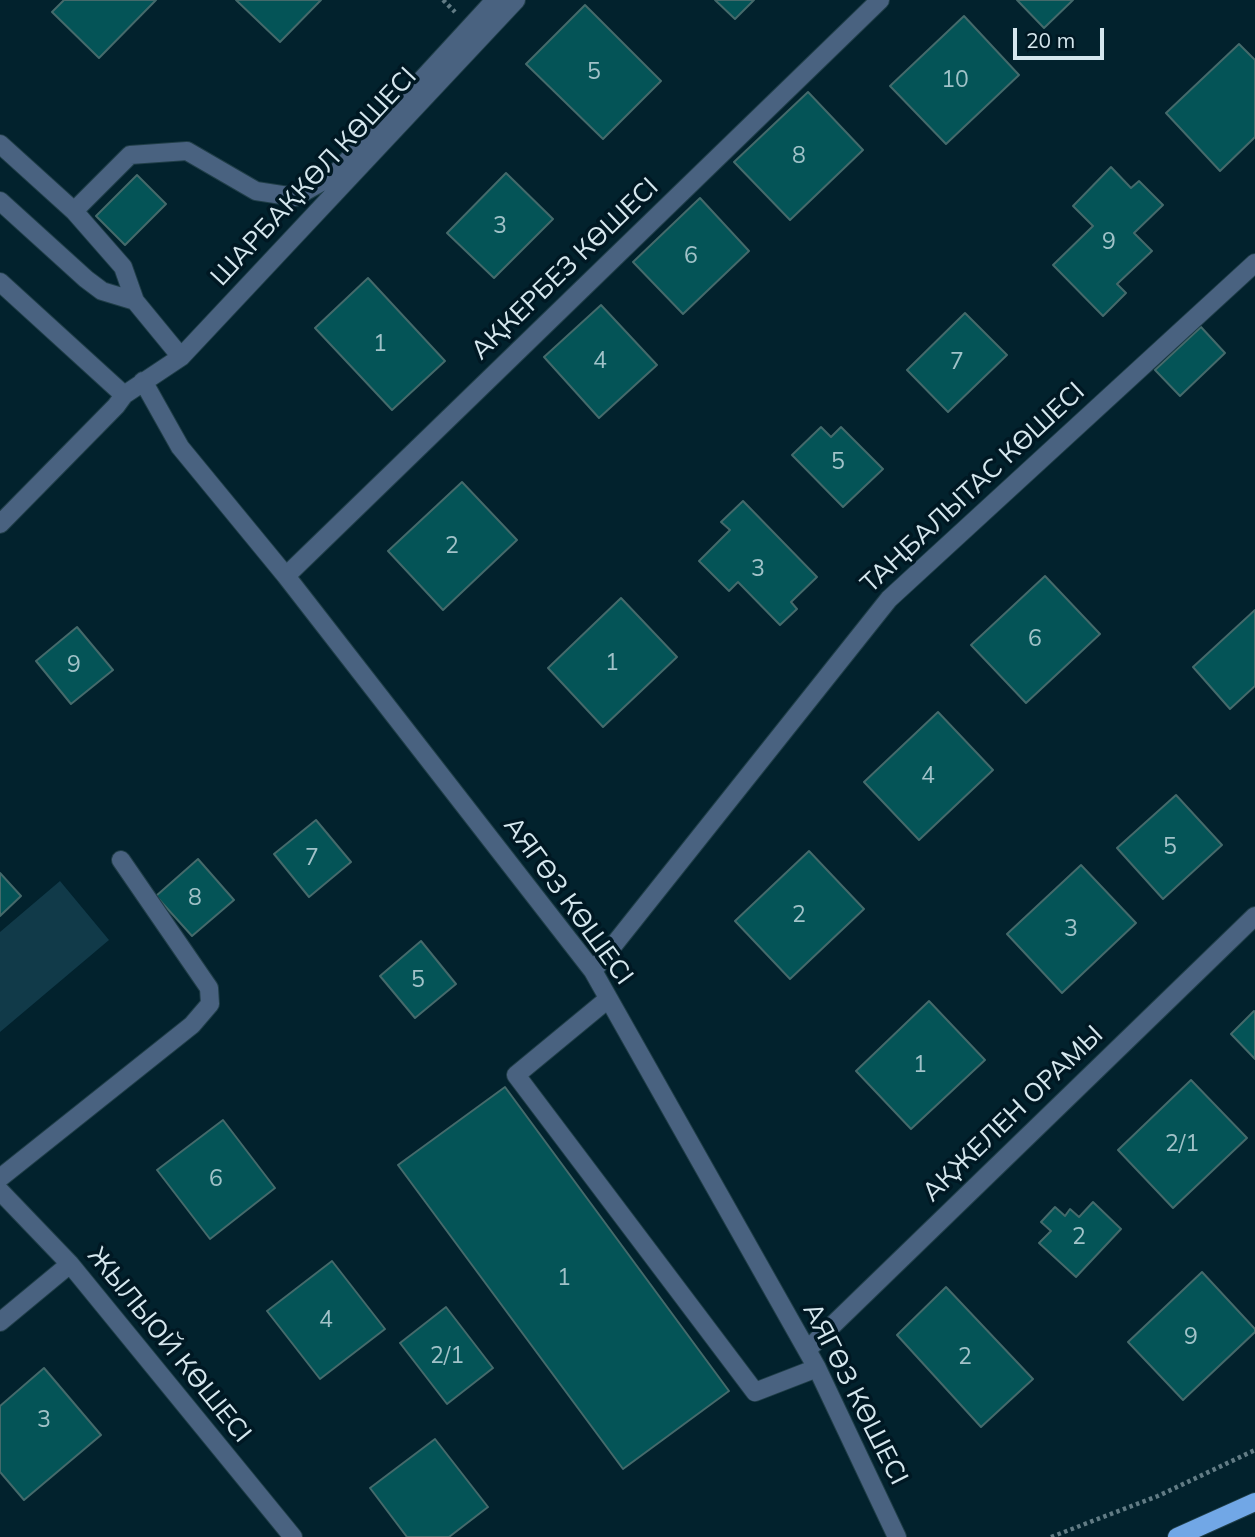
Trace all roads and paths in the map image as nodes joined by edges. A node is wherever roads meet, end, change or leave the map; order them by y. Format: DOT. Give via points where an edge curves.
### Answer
graph roads {
  1 [pos="495,0"];
  2 [pos="516,0"];
  3 [pos="880,0"];
  4 [pos="0,144"];
  5 [pos="0,201"];
  6 [pos="74,211"];
  7 [pos="1255,263"];
  8 [pos="0,282"];
  9 [pos="135,301"];
  10 [pos="181,357"];
  11 [pos="143,381"];
  12 [pos="124,395"];
  13 [pos="0,524"];
  14 [pos="286,576"];
  15 [pos="121,860"];
  16 [pos="1255,916"];
  17 [pos="593,971"];
  18 [pos="608,999"];
  19 [pos="0,1178"];
  20 [pos="0,1191"];
  21 [pos="70,1264"];
  22 [pos="0,1322"];
  23 [pos="807,1350"];
  24 [pos="817,1368"];
  25 [pos="1255,1450"];
  26 [pos="1255,1502"];
  27 [pos="293,1537"];
  28 [pos="897,1537"];
  29 [pos="1051,1537"];
  30 [pos="1177,1537"];
  1 -- 6 [label="street" via="334,175 295,197 256,191 187,151 130,155"];
  2 -- 10 [label="street, ШАРБАҚКӨЛ КӨШЕСІ"];
  3 -- 14 [label="street, АҚКЕРБЕЗ КӨШЕСІ"];
  4 -- 6 [label="street"];
  5 -- 9 [label="street" via="102,291"];
  6 -- 9 [label="street" via="123,267"];
  7 -- 17 [label="street, ТАҢБАЛЫТАС КӨШЕСІ" via="889,599"];
  8 -- 12 [label="street"];
  9 -- 10 [label="street"];
  10 -- 11 [label="street, ШАРБАҚКӨЛ КӨШЕСІ"];
  11 -- 12 [label="street, ШАРБАҚКӨЛ КӨШЕСІ"];
  11 -- 14 [label="street, АЯГӨЗ КӨШЕСІ" via="180,447"];
  12 -- 13 [label="street, ШАРБАҚКӨЛ КӨШЕСІ"];
  14 -- 17 [label="street, АЯГӨЗ КӨШЕСІ"];
  15 -- 19 [label="street" via="209,988 210,1004 191,1025"];
  16 -- 23 [label="street, АҚЖЕЛЕН ОРАМЫ"];
  17 -- 18 [label="street, АЯГӨЗ КӨШЕСІ"];
  18 -- 23 [label="street, АЯГӨЗ КӨШЕСІ"];
  18 -- 24 [label="street" via="516,1075 755,1392"];
  20 -- 21 [label="street, ЖЫЛЫОЙ КӨШЕСІ"];
  21 -- 22 [label="street"];
  21 -- 27 [label="street, ЖЫЛЫОЙ КӨШЕСІ"];
  23 -- 24 [label="street, АЯГӨЗ КӨШЕСІ"];
  24 -- 28 [label="street, АЯГӨЗ КӨШЕСІ"];
  25 -- 29 [label="path" via="1158,1496"];
  26 -- 30 [label="main road"];
}
